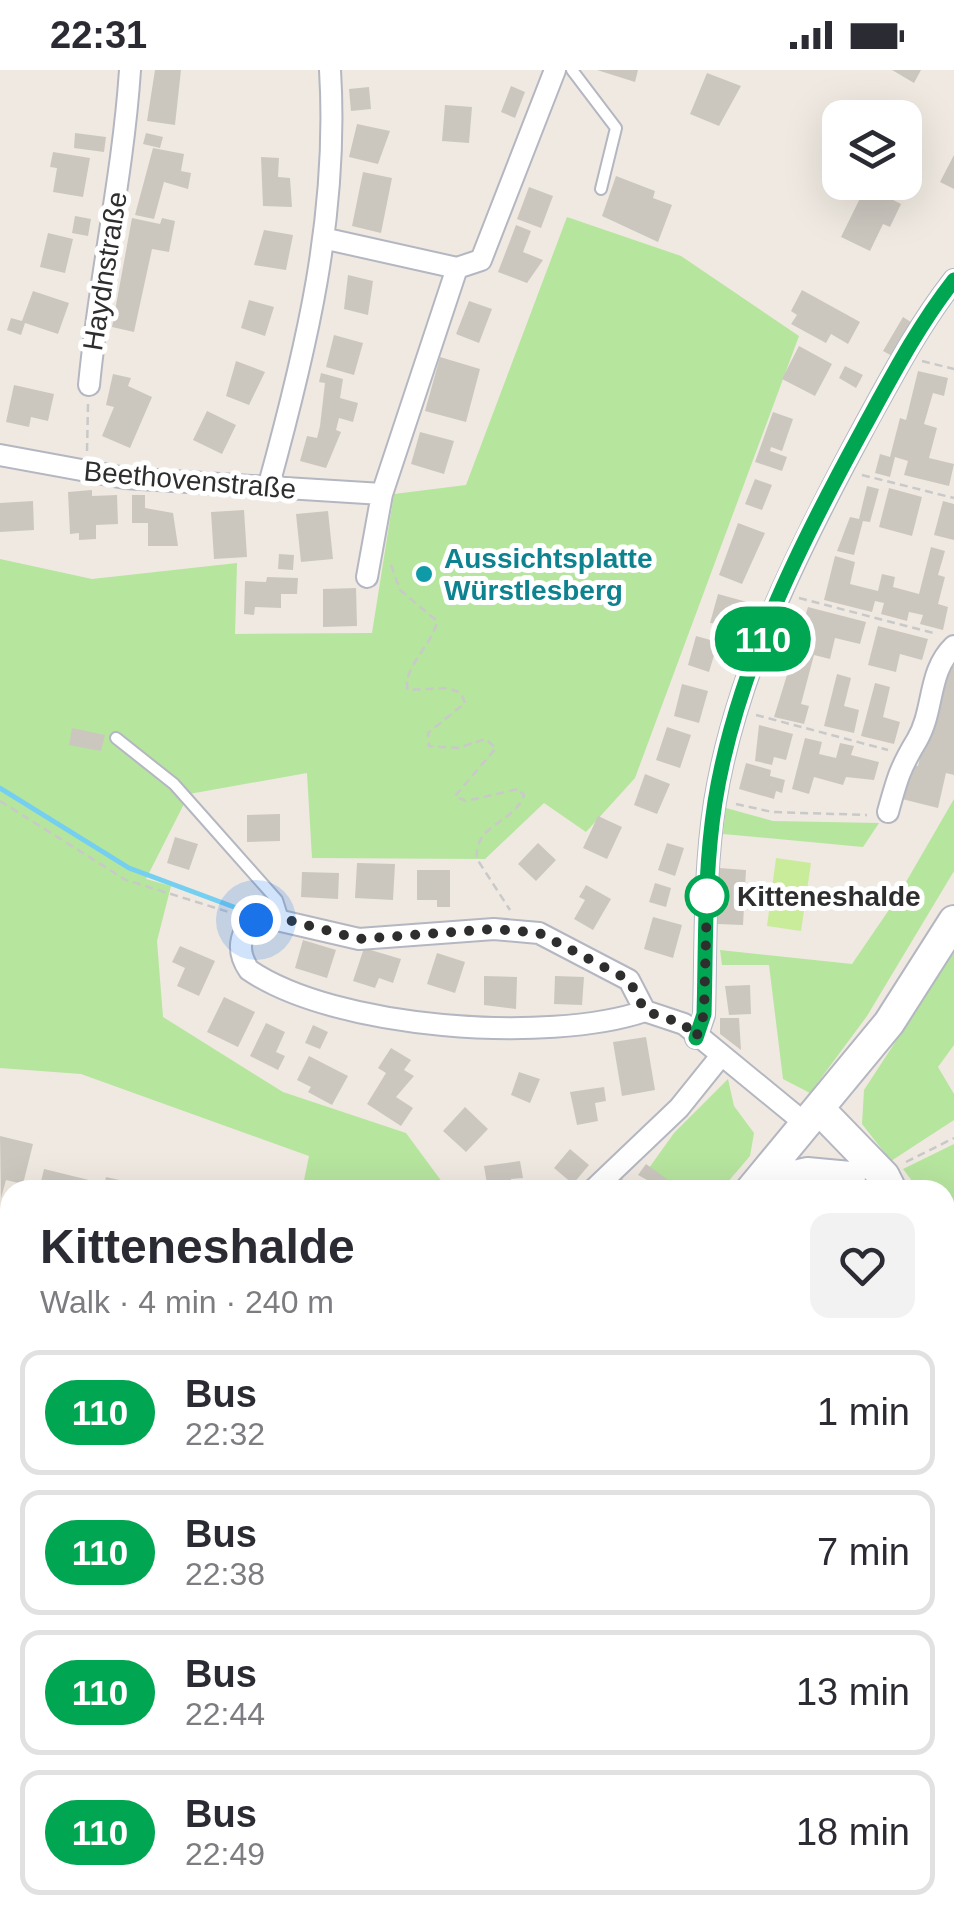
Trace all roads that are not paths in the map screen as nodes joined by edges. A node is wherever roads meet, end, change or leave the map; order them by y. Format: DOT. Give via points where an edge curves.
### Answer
graph roads {
  1 [pos="130,70"];
  2 [pos="330,70"];
  3 [pos="555,70"];
  4 [pos="572,70"];
  5 [pos="602,189"];
  6 [pos="326,238"];
  7 [pos="457,268"];
  8 [pos="954,280"];
  9 [pos="89,385"];
  10 [pos="0,455"];
  11 [pos="268,488"];
  12 [pos="382,494"];
  13 [pos="367,577"];
  14 [pos="948,641"];
  15 [pos="116,738"];
  16 [pos="888,812"];
  17 [pos="284,919"];
  18 [pos="954,921"];
  19 [pos="645,1011"];
  20 [pos="696,1038"];
  21 [pos="720,1057"];
  22 [pos="808,1123"];
  23 [pos="603,1180"];
  24 [pos="760,1180"];
  25 [pos="780,1180"];
  26 [pos="868,1180"];
  27 [pos="875,1180"];
  28 [pos="878,1180"];
  1 -- 9 [label="street, Haydnstraße"];
  2 -- 6 [label="street"];
  3 -- 7 [label="street" via="488,246 480,260"];
  4 -- 5 [label="lane" via="616,128"];
  6 -- 7 [label="street"];
  6 -- 11 [label="street"];
  7 -- 12 [label="street"];
  8 -- 20 [label="street" via="841,470 782,593 739,710 716,799 704,1014"];
  10 -- 11 [label="street, Beethovenstraße" via="86,472"];
  11 -- 12 [label="street, Beethovenstraße"];
  12 -- 13 [label="street"];
  14 -- 16 [label="street"];
  15 -- 17 [label="lane" via="174,784 277,900"];
  17 -- 19 [label="street" via="359,939 522,930 629,980"];
  17 -- 19 [label="street" via="252,923 239,952 248,970 344,1010 465,1026 589,1024"];
  18 -- 22 [label="main road" via="889,1023"];
  19 -- 20 [label="street" via="684,1024"];
  20 -- 21 [label="street"];
  21 -- 22 [label="street"];
  21 -- 23 [label="street" via="679,1108"];
  22 -- 24 [label="main road"];
  22 -- 27 [label="main road"];
  22 -- 28 [label="main road" via="884,1176"];
  25 -- 26 [label="main road" via="807,1172"];
}
